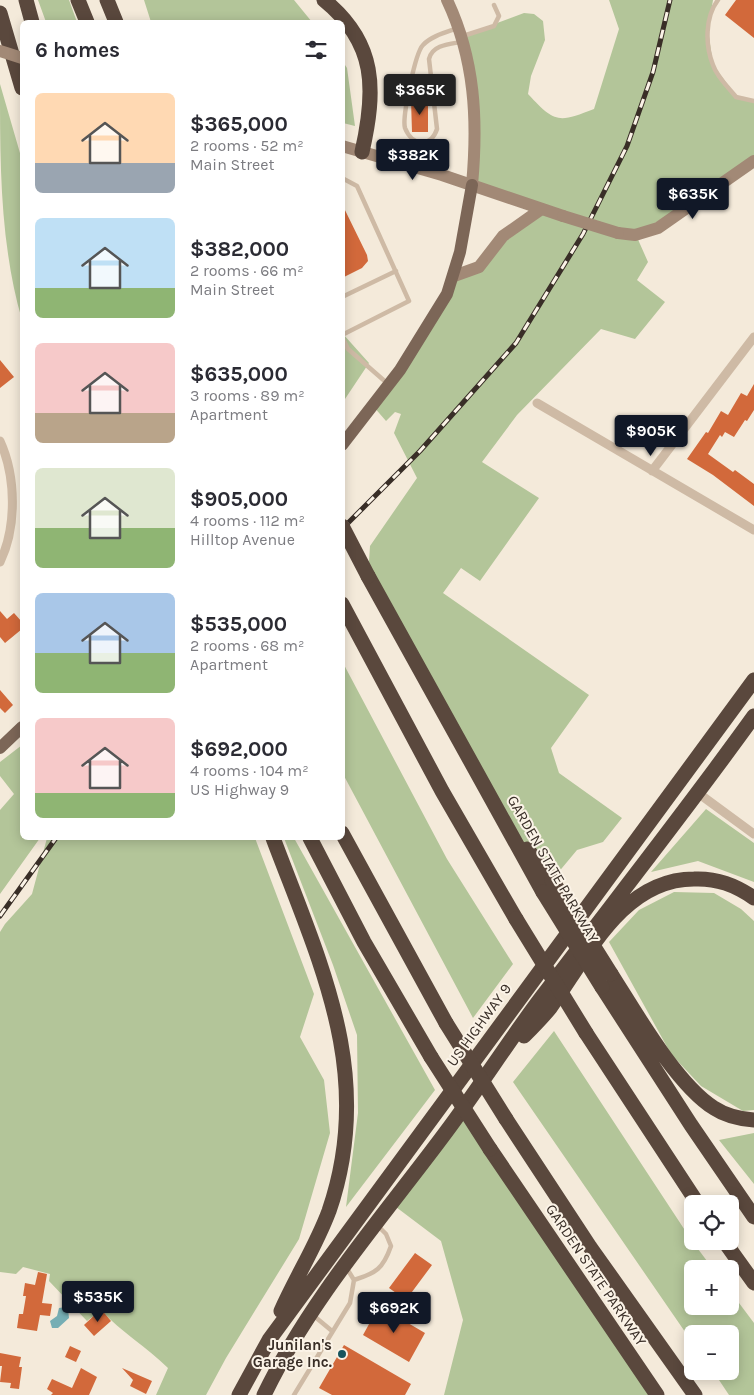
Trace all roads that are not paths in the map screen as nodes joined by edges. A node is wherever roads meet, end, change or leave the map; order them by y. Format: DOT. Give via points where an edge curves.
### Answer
graph roads {
  1 [pos="26,0"];
  2 [pos="78,0"];
  3 [pos="107,0"];
  4 [pos="324,0"];
  5 [pos="447,0"];
  6 [pos="718,0"];
  7 [pos="494,5"];
  8 [pos="0,13"];
  9 [pos="31,20"];
  10 [pos="86,20"];
  11 [pos="115,20"];
  12 [pos="345,20"];
  13 [pos="345,20"];
  14 [pos="462,35"];
  15 [pos="0,51"];
  16 [pos="20,57"];
  17 [pos="20,81"];
  18 [pos="754,100"];
  19 [pos="345,147"];
  20 [pos="362,152"];
  21 [pos="754,161"];
  22 [pos="345,180"];
  23 [pos="472,184"];
  24 [pos="540,210"];
  25 [pos="396,271"];
  26 [pos="454,276"];
  27 [pos="345,296"];
  28 [pos="345,334"];
  29 [pos="754,337"];
  30 [pos="345,342"];
  31 [pos="389,385"];
  32 [pos="537,403"];
  33 [pos="0,441"];
  34 [pos="345,442"];
  35 [pos="652,471"];
  36 [pos="754,530"];
  37 [pos="345,532"];
  38 [pos="0,562"];
  39 [pos="345,610"];
  40 [pos="754,680"];
  41 [pos="754,716"];
  42 [pos="20,730"];
  43 [pos="0,748"];
  44 [pos="698,793"];
  45 [pos="506,822"];
  46 [pos="754,834"];
  47 [pos="345,839"];
  48 [pos="274,840"];
  49 [pos="311,840"];
  50 [pos="754,898"];
  51 [pos="489,1073"];
  52 [pos="754,1120"];
  53 [pos="692,1195"];
  54 [pos="754,1216"];
  55 [pos="376,1224"];
  56 [pos="730,1250"];
  57 [pos="345,1266"];
  58 [pos="354,1280"];
  59 [pos="754,1283"];
  60 [pos="312,1314"];
  61 [pos="332,1331"];
  62 [pos="269,1340"];
  63 [pos="239,1395"];
  64 [pos="264,1395"];
  65 [pos="294,1395"];
  66 [pos="657,1395"];
  67 [pos="695,1395"];
  1 -- 9 [label="highway"];
  2 -- 10 [label="highway"];
  3 -- 11 [label="highway"];
  4 -- 13 [label="highway"];
  5 -- 14 [label="main road"];
  6 -- 18 [label="lane" via="709,15 713,65 736,96"];
  7 -- 14 [label="lane" via="499,16 494,26"];
  8 -- 17 [label="highway"];
  12 -- 20 [label="highway" via="367,59 371,95"];
  14 -- 14 [label="lane" via="435,36 422,45 405,106 404,126 410,137 419,142 428,142 435,137 437,129 430,53"];
  14 -- 23 [label="main road" via="475,107"];
  15 -- 16 [label="main road, bridge"];
  19 -- 20 [label="main road"];
  20 -- 23 [label="main road"];
  21 -- 24 [label="main road, bridge" via="658,228 635,235"];
  22 -- 25 [label="lane" via="357,186"];
  23 -- 24 [label="main road"];
  23 -- 26 [label="main road"];
  24 -- 26 [label="main road" via="503,236 478,268"];
  25 -- 27 [label="lane"];
  25 -- 28 [label="lane" via="410,301"];
  26 -- 31 [label="main road" via="448,294"];
  29 -- 35 [label="street"];
  30 -- 31 [label="lane" via="348,349"];
  31 -- 34 [label="main road"];
  32 -- 35 [label="street"];
  33 -- 38 [label="street" via="12,494 9,541"];
  35 -- 36 [label="street"];
  37 -- 45 [label="highway, GARDEN STATE PARKWAY, bridge"];
  39 -- 53 [label="highway, bridge" via="442,791 516,919"];
  40 -- 62 [label="highway, US HIGHWAY 9"];
  41 -- 44 [label="highway"];
  42 -- 43 [label="main road"];
  44 -- 46 [label="street"];
  44 -- 51 [label="highway" via="539,1000"];
  45 -- 52 [label="highway, bridge" via="552,880 652,1038 691,1088 715,1109"];
  45 -- 54 [label="highway, GARDEN STATE PARKWAY, bridge" via="543,892 602,987"];
  47 -- 67 [label="highway, GARDEN STATE PARKWAY, bridge" via="446,1023 506,1119 590,1247"];
  48 -- 62 [label="highway" via="332,1004 344,1052 348,1108 342,1163 329,1211"];
  49 -- 66 [label="highway, GARDEN STATE PARKWAY, bridge" via="364,942 431,1057"];
  50 -- 51 [label="highway" via="732,885 701,878 669,882 640,895 610,923 548,1010"];
  51 -- 55 [label="highway"];
  55 -- 57 [label="highway"];
  55 -- 58 [label="lane" via="386,1234 391,1246 386,1260 375,1273"];
  56 -- 59 [label="highway"];
  57 -- 58 [label="lane"];
  57 -- 60 [label="highway"];
  58 -- 61 [label="lane" via="350,1303"];
  60 -- 61 [label="lane"];
  60 -- 64 [label="highway" via="280,1363"];
  61 -- 65 [label="lane"];
  62 -- 63 [label="highway, US HIGHWAY 9"];
}
